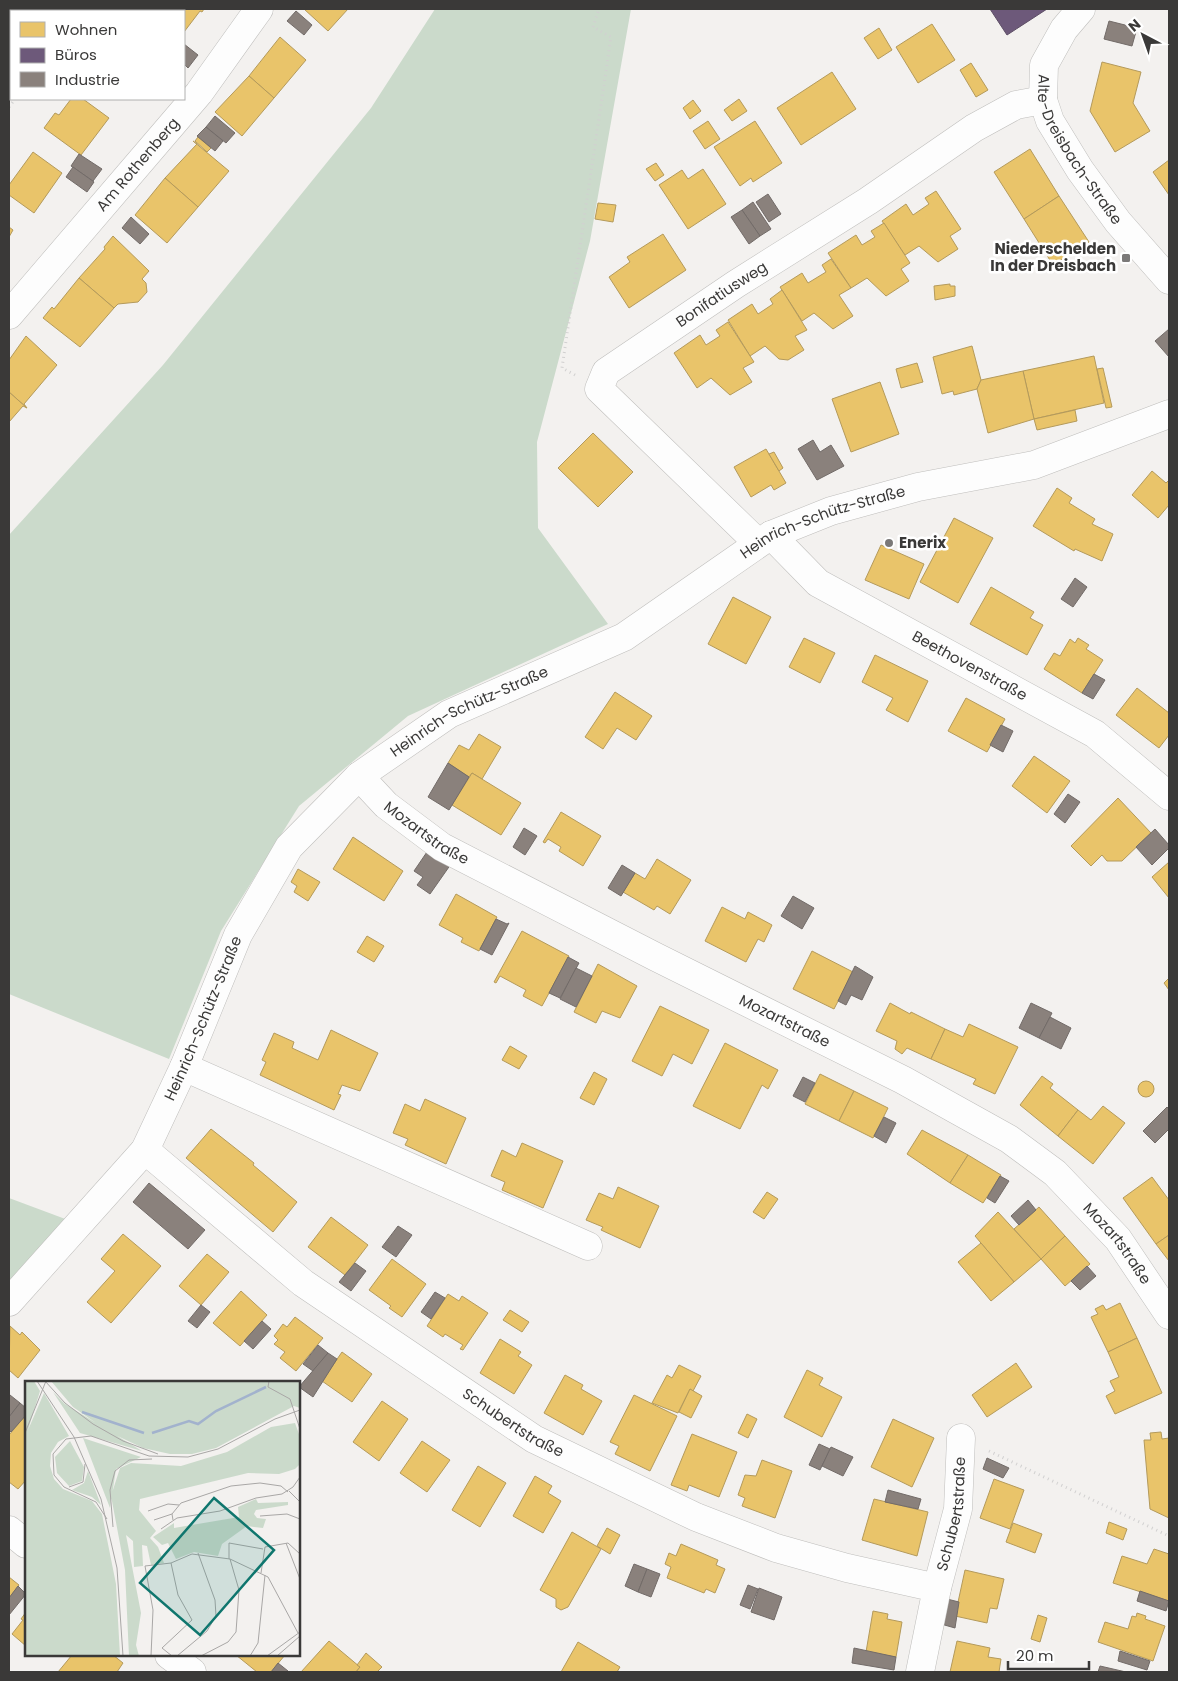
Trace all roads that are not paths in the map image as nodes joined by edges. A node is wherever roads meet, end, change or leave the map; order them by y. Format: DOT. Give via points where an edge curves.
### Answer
graph roads {
  1 [pos="259,9"];
  2 [pos="1081,9"];
  3 [pos="1043,100"];
  4 [pos="1169,280"];
  5 [pos="9,315"];
  6 [pos="1169,414"];
  7 [pos="764,539"];
  8 [pos="359,776"];
  9 [pos="1169,796"];
  10 [pos="184,1067"];
  11 [pos="145,1150"];
  12 [pos="588,1246"];
  13 [pos="9,1302"];
  14 [pos="1169,1315"];
  15 [pos="961,1438"];
  16 [pos="9,1530"];
  17 [pos="25,1543"];
  18 [pos="937,1588"];
  19 [pos="170,1656"];
  20 [pos="192,1672"];
  21 [pos="920,1672"];
  1 -- 5 [label="street, Am Rothenberg" via="199,93"];
  2 -- 3 [label="street, Alte-Dreisbach-Straße" via="1064,29 1044,65"];
  3 -- 4 [label="street, Alte-Dreisbach-Straße" via="1050,121 1080,170 1118,222"];
  3 -- 7 [label="street, Bonifatiusweg" via="1016,105 974,128 606,372 599,389"];
  6 -- 7 [label="street, Heinrich-Schütz-Straße" via="1034,465 918,487 831,511"];
  7 -- 8 [label="street, Heinrich-Schütz-Straße" via="624,637 449,714"];
  7 -- 9 [label="street, Beethovenstraße" via="818,584 1095,734"];
  8 -- 10 [label="street, Heinrich-Schütz-Straße" via="289,847 238,935"];
  8 -- 14 [label="street, Mozartstraße" via="386,805 442,847 903,1080 1009,1139 1055,1173 1118,1239"];
  10 -- 11 [label="street, Heinrich-Schütz-Straße"];
  10 -- 12 [label="street"];
  11 -- 13 [label="street, Heinrich-Schütz-Straße"];
  11 -- 18 [label="street, Schubertstraße" via="302,1283 534,1439 688,1513 776,1548"];
  15 -- 18 [label="street, Schubertstraße" via="958,1509"];
  16 -- 17 [label="street"];
  18 -- 21 [label="street, Schubertstraße"];
  19 -- 20 [label="street"];
}
